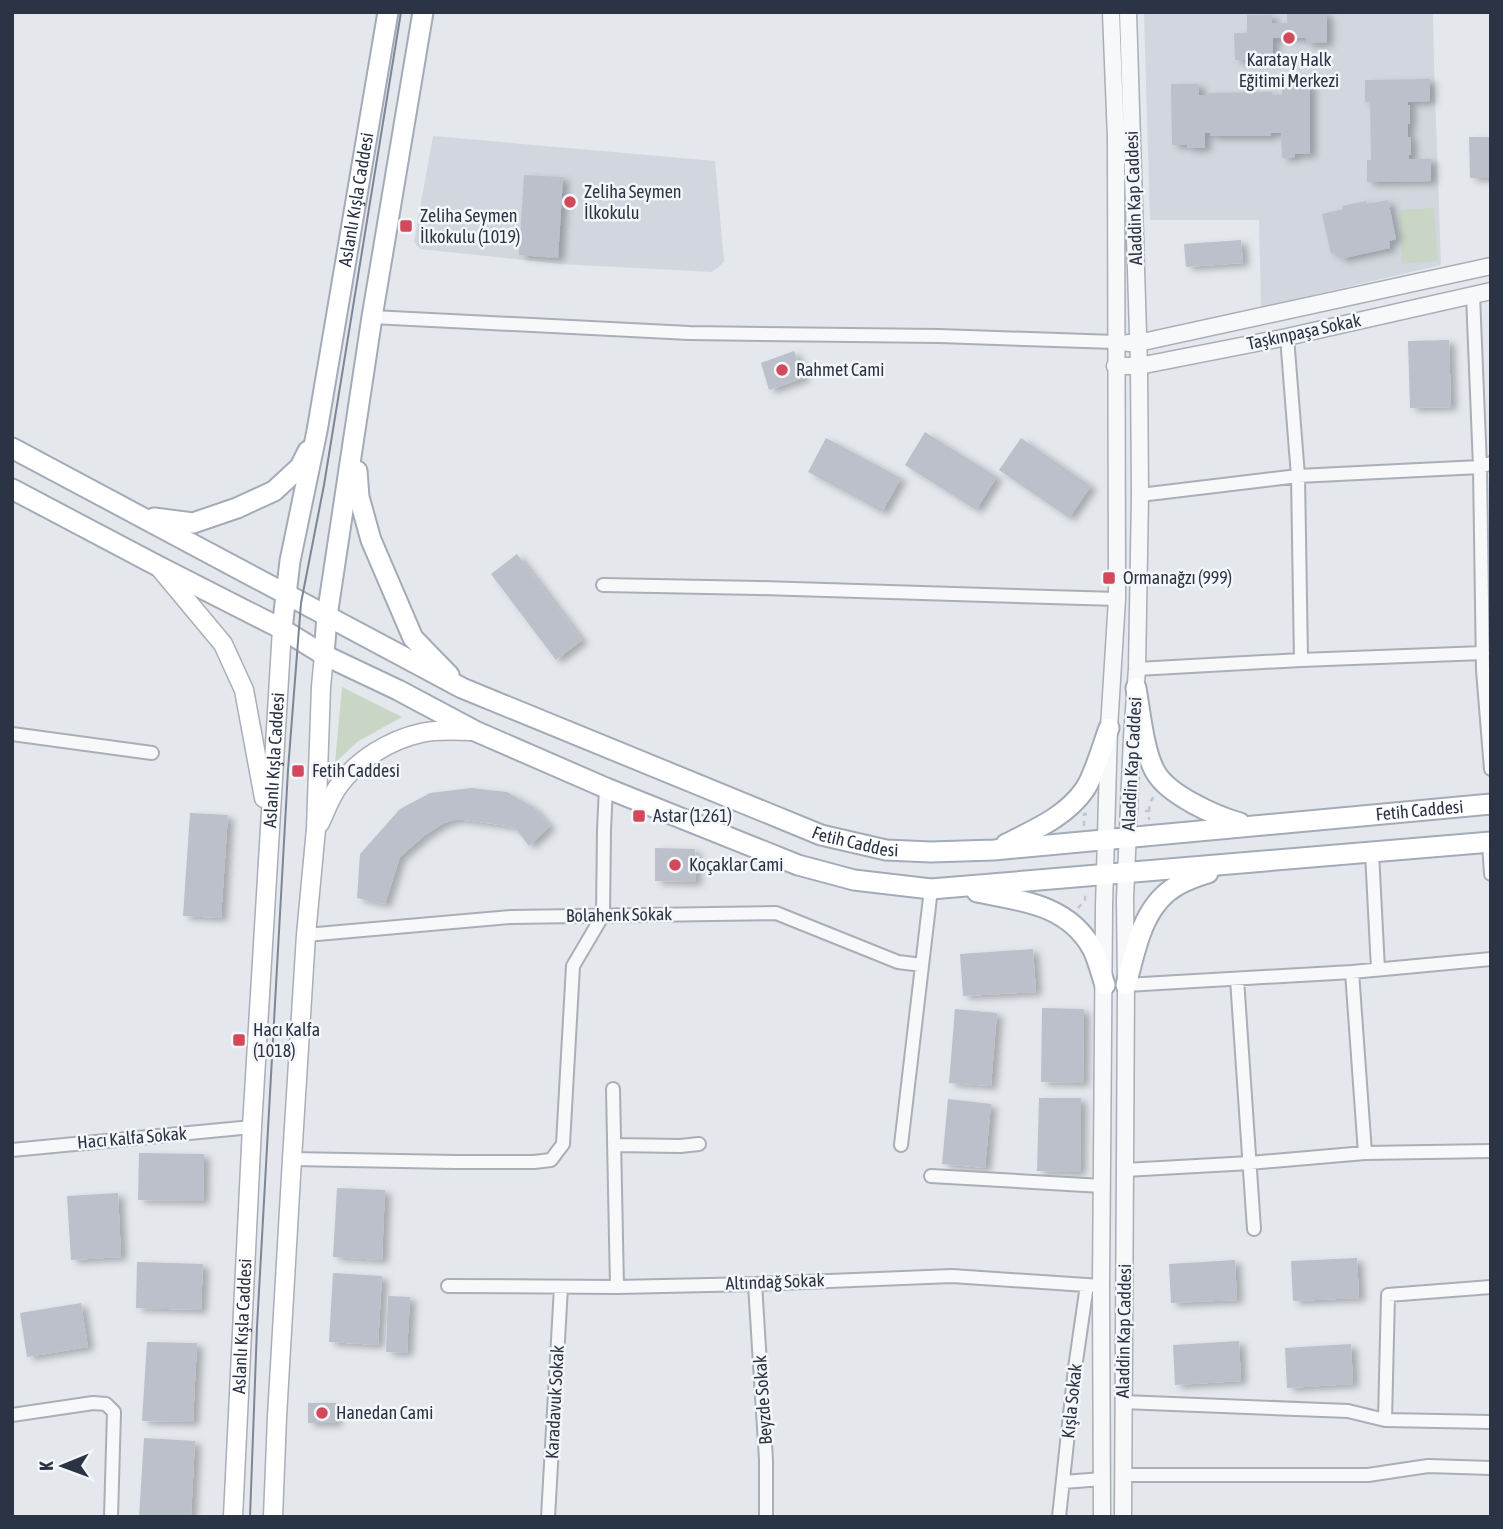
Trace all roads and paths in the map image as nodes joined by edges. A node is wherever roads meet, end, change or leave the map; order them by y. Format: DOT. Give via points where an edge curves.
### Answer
graph roads {
  1 [pos="388,12"];
  2 [pos="423,12"];
  3 [pos="1111,12"];
  4 [pos="1128,12"];
  5 [pos="1491,266"];
  6 [pos="1491,290"];
  7 [pos="1473,295"];
  8 [pos="372,317"];
  9 [pos="1287,337"];
  10 [pos="1115,342"];
  11 [pos="1138,343"];
  12 [pos="1115,366"];
  13 [pos="1139,366"];
  14 [pos="317,431"];
  15 [pos="355,433"];
  16 [pos="12,448"];
  17 [pos="1485,465"];
  18 [pos="1298,476"];
  19 [pos="12,489"];
  20 [pos="1140,495"];
  21 [pos="142,517"];
  22 [pos="158,566"];
  23 [pos="603,586"];
  24 [pos="285,595"];
  25 [pos="1117,599"];
  26 [pos="327,615"];
  27 [pos="282,629"];
  28 [pos="1483,653"];
  29 [pos="324,655"];
  30 [pos="1301,660"];
  31 [pos="1487,669"];
  32 [pos="1137,678"];
  33 [pos="462,688"];
  34 [pos="1110,728"];
  35 [pos="475,732"];
  36 [pos="12,734"];
  37 [pos="152,753"];
  38 [pos="1491,769"];
  39 [pos="606,788"];
  40 [pos="1491,804"];
  41 [pos="1251,826"];
  42 [pos="269,828"];
  43 [pos="317,829"];
  44 [pos="1128,838"];
  45 [pos="1107,840"];
  46 [pos="1490,843"];
  47 [pos="995,850"];
  48 [pos="1373,853"];
  49 [pos="1229,865"];
  50 [pos="1106,874"];
  51 [pos="1126,874"];
  52 [pos="1491,874"];
  53 [pos="955,887"];
  54 [pos="931,889"];
  55 [pos="603,915"];
  56 [pos="306,935"];
  57 [pos="1491,959"];
  58 [pos="922,965"];
  59 [pos="1378,969"];
  60 [pos="1352,972"];
  61 [pos="1237,979"];
  62 [pos="1105,985"];
  63 [pos="1126,985"];
  64 [pos="613,1089"];
  65 [pos="251,1127"];
  66 [pos="614,1144"];
  67 [pos="699,1144"];
  68 [pos="901,1145"];
  69 [pos="12,1150"];
  70 [pos="1491,1151"];
  71 [pos="1365,1153"];
  72 [pos="292,1159"];
  73 [pos="1250,1163"];
  74 [pos="1125,1170"];
  75 [pos="931,1176"];
  76 [pos="1102,1186"];
  77 [pos="1254,1229"];
  78 [pos="755,1283"];
  79 [pos="448,1286"];
  80 [pos="1094,1286"];
  81 [pos="561,1287"];
  82 [pos="617,1287"];
  83 [pos="1491,1287"];
  84 [pos="1123,1402"];
  85 [pos="12,1415"];
  86 [pos="1385,1420"];
  87 [pos="1491,1422"];
  88 [pos="1491,1468"];
  89 [pos="1123,1475"];
  90 [pos="1103,1479"];
  91 [pos="1063,1482"];
  92 [pos="111,1517"];
  93 [pos="233,1517"];
  94 [pos="273,1517"];
  95 [pos="548,1517"];
  96 [pos="766,1517"];
  97 [pos="1059,1517"];
  98 [pos="1102,1517"];
  99 [pos="1123,1517"];
  1 -- 14 [label="main road, Aslanlı Kışla Caddesi"];
  2 -- 8 [label="main road, Aslanlı Kışla Caddesi"];
  3 -- 10 [label="street, Aladdin Kap Caddesi"];
  4 -- 11 [label="street, Aladdin Kap Caddesi"];
  5 -- 11 [label="street"];
  6 -- 7 [label="street, Taşkınpaşa Sokak"];
  7 -- 9 [label="street, Taşkınpaşa Sokak"];
  7 -- 17 [label="street"];
  8 -- 10 [label="street" via="689,333"];
  8 -- 15 [label="main road, Aslanlı Kışla Caddesi"];
  9 -- 13 [label="street, Taşkınpaşa Sokak"];
  9 -- 18 [label="street"];
  10 -- 11 [label="street"];
  10 -- 12 [label="street, Aladdin Kap Caddesi"];
  11 -- 13 [label="street, Aladdin Kap Caddesi"];
  12 -- 13 [label="street, Taşkınpaşa Sokak"];
  12 -- 25 [label="street, Aladdin Kap Caddesi"];
  13 -- 20 [label="street, Aladdin Kap Caddesi"];
  14 -- 21 [label="main road" via="300,467 274,491 193,523"];
  14 -- 24 [label="main road, Aslanlı Kışla Caddesi"];
  15 -- 26 [label="main road, Aslanlı Kışla Caddesi"];
  15 -- 33 [label="main road" via="359,497 389,585 413,638"];
  16 -- 21 [label="main road, Fetih Caddesi"];
  17 -- 18 [label="street"];
  17 -- 28 [label="street"];
  18 -- 20 [label="street"];
  18 -- 30 [label="street"];
  19 -- 22 [label="main road, Fetih Caddesi"];
  20 -- 32 [label="street, Aladdin Kap Caddesi"];
  21 -- 24 [label="main road, Fetih Caddesi"];
  22 -- 27 [label="main road, Fetih Caddesi"];
  22 -- 42 [label="main road" via="223,644 244,690"];
  23 -- 25 [label="street"];
  24 -- 26 [label="main road, Fetih Caddesi"];
  24 -- 27 [label="main road, Aslanlı Kışla Caddesi"];
  25 -- 34 [label="street, Aladdin Kap Caddesi"];
  26 -- 29 [label="main road, Aslanlı Kışla Caddesi"];
  26 -- 33 [label="main road, Fetih Caddesi"];
  27 -- 29 [label="main road, Fetih Caddesi"];
  27 -- 42 [label="main road, Aslanlı Kışla Caddesi"];
  28 -- 30 [label="street"];
  28 -- 31 [label="street"];
  29 -- 35 [label="main road, Fetih Caddesi"];
  29 -- 43 [label="main road, Aslanlı Kışla Caddesi"];
  30 -- 32 [label="street"];
  31 -- 38 [label="street"];
  32 -- 41 [label="main road" via="1147,748 1156,774 1204,810"];
  32 -- 44 [label="street, Aladdin Kap Caddesi"];
  33 -- 47 [label="main road, Fetih Caddesi" via="821,835 886,850"];
  34 -- 45 [label="street, Aladdin Kap Caddesi"];
  34 -- 47 [label="main road" via="1087,787 1070,807"];
  35 -- 39 [label="main road, Fetih Caddesi"];
  35 -- 43 [label="main road" via="421,733 368,756 339,785"];
  36 -- 37 [label="street"];
  39 -- 54 [label="main road, Fetih Caddesi" via="798,865 854,880"];
  39 -- 55 [label="street"];
  40 -- 41 [label="main road, Fetih Caddesi"];
  41 -- 44 [label="main road, Fetih Caddesi"];
  42 -- 65 [label="main road, Aslanlı Kışla Caddesi"];
  43 -- 56 [label="main road, Aslanlı Kışla Caddesi"];
  44 -- 45 [label="main road, Fetih Caddesi"];
  44 -- 51 [label="street, Aladdin Kap Caddesi"];
  45 -- 47 [label="main road, Fetih Caddesi"];
  45 -- 50 [label="street, Aladdin Kap Caddesi"];
  46 -- 48 [label="main road, Fetih Caddesi"];
  46 -- 52 [label="street"];
  48 -- 49 [label="main road, Fetih Caddesi"];
  48 -- 59 [label="street"];
  49 -- 51 [label="main road, Fetih Caddesi"];
  49 -- 63 [label="main road" via="1175,887 1154,905"];
  50 -- 51 [label="main road, Fetih Caddesi"];
  50 -- 53 [label="main road, Fetih Caddesi"];
  50 -- 62 [label="street, Aladdin Kap Caddesi"];
  51 -- 63 [label="street, Aladdin Kap Caddesi"];
  53 -- 54 [label="main road, Fetih Caddesi"];
  53 -- 62 [label="main road" via="1036,904 1059,914 1093,949"];
  54 -- 58 [label="street"];
  55 -- 56 [label="street, Bolahenk Sokak"];
  55 -- 58 [label="street, Bolahenk Sokak" via="776,913 898,962"];
  55 -- 72 [label="street" via="573,965 563,1144 551,1160"];
  56 -- 72 [label="main road, Aslanlı Kışla Caddesi"];
  57 -- 59 [label="street"];
  58 -- 68 [label="street"];
  59 -- 60 [label="street"];
  60 -- 61 [label="street"];
  60 -- 71 [label="street"];
  61 -- 63 [label="street"];
  61 -- 73 [label="street"];
  62 -- 76 [label="street, Aladdin Kap Caddesi"];
  63 -- 74 [label="street, Aladdin Kap Caddesi"];
  64 -- 66 [label="street"];
  65 -- 69 [label="street, Hacı Kalfa Sokak"];
  65 -- 93 [label="main road, Aslanlı Kışla Caddesi"];
  66 -- 67 [label="street"];
  66 -- 82 [label="street"];
  70 -- 71 [label="street"];
  71 -- 73 [label="street"];
  72 -- 94 [label="main road, Aslanlı Kışla Caddesi"];
  73 -- 74 [label="street"];
  73 -- 77 [label="street"];
  74 -- 84 [label="street, Aladdin Kap Caddesi"];
  75 -- 76 [label="street"];
  76 -- 80 [label="street, Aladdin Kap Caddesi"];
  78 -- 80 [label="street, Altındağ Sokak" via="952,1276"];
  78 -- 82 [label="street, Altındağ Sokak"];
  78 -- 96 [label="street, Beyzde Sokak"];
  79 -- 81 [label="street, Altındağ Sokak"];
  80 -- 90 [label="street, Aladdin Kap Caddesi"];
  80 -- 91 [label="street, Kışla Sokak" via="1075,1368"];
  81 -- 82 [label="street, Altındağ Sokak"];
  81 -- 95 [label="street, Karadavuk Sokak"];
  83 -- 86 [label="street" via="1388,1295"];
  84 -- 86 [label="street" via="1348,1411"];
  84 -- 89 [label="street, Aladdin Kap Caddesi"];
  85 -- 92 [label="street" via="93,1403 114,1412"];
  86 -- 87 [label="street"];
  88 -- 89 [label="street" via="1428,1466 1368,1475"];
  89 -- 99 [label="street, Aladdin Kap Caddesi"];
  90 -- 91 [label="street"];
  90 -- 98 [label="street, Aladdin Kap Caddesi"];
  91 -- 97 [label="street, Kışla Sokak"];
}
